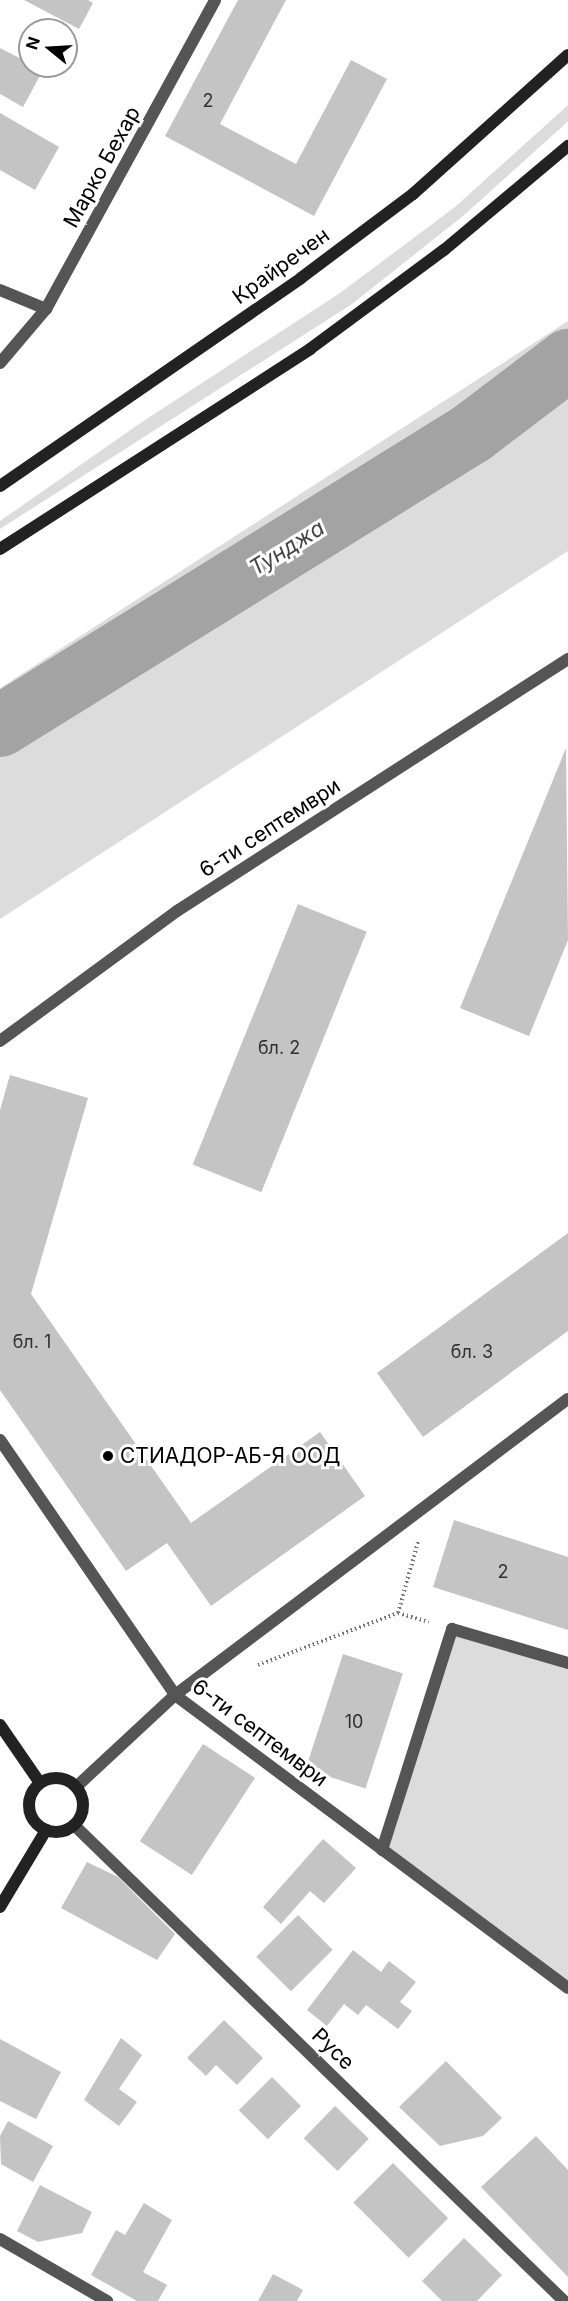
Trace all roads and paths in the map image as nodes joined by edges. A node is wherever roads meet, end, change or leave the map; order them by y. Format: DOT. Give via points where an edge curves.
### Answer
graph roads {
  1 [pos="215,0"];
  2 [pos="568,55"];
  3 [pos="568,146"];
  4 [pos="0,290"];
  5 [pos="46,309"];
  6 [pos="0,363"];
  7 [pos="0,486"];
  8 [pos="0,549"];
  9 [pos="568,659"];
  10 [pos="0,1041"];
  11 [pos="568,1399"];
  12 [pos="0,1440"];
  13 [pos="429,1504"];
  14 [pos="398,1613"];
  15 [pos="453,1629"];
  16 [pos="568,1663"];
  17 [pos="253,1666"];
  18 [pos="175,1695"];
  19 [pos="0,1725"];
  20 [pos="40,1783"];
  21 [pos="76,1787"];
  22 [pos="74,1825"];
  23 [pos="46,1830"];
  24 [pos="382,1850"];
  25 [pos="0,1907"];
  26 [pos="568,1988"];
  27 [pos="0,2239"];
  28 [pos="107,2301"];
  29 [pos="564,2301"];
  1 -- 5 [label="street, Марко Бехар"];
  2 -- 7 [label="street, Крайречен" via="412,195 301,278"];
  3 -- 8 [label="street" via="444,249 310,349"];
  4 -- 5 [label="street"];
  5 -- 6 [label="street, Марко Бехар"];
  9 -- 10 [label="street, 6-ти септември" via="177,910"];
  11 -- 13 [label="street"];
  12 -- 18 [label="street, 6-ти септември"];
  13 -- 14 [label="path"];
  13 -- 18 [label="street"];
  14 -- 15 [label="path"];
  14 -- 17 [label="path"];
  15 -- 16 [label="street"];
  15 -- 24 [label="street"];
  18 -- 21 [label="street"];
  18 -- 24 [label="street, 6-ти септември"];
  19 -- 20 [label="street"];
  20 -- 21 [label="street" via="52,1778 66,1779"];
  20 -- 23 [label="street" via="32,1793 29,1807 34,1821"];
  21 -- 22 [label="street" via="83,1799 82,1812"];
  22 -- 23 [label="street" via="61,1832"];
  22 -- 29 [label="street, Русе"];
  23 -- 25 [label="street"];
  24 -- 26 [label="street, 6-ти септември"];
  27 -- 28 [label="street"];
}
